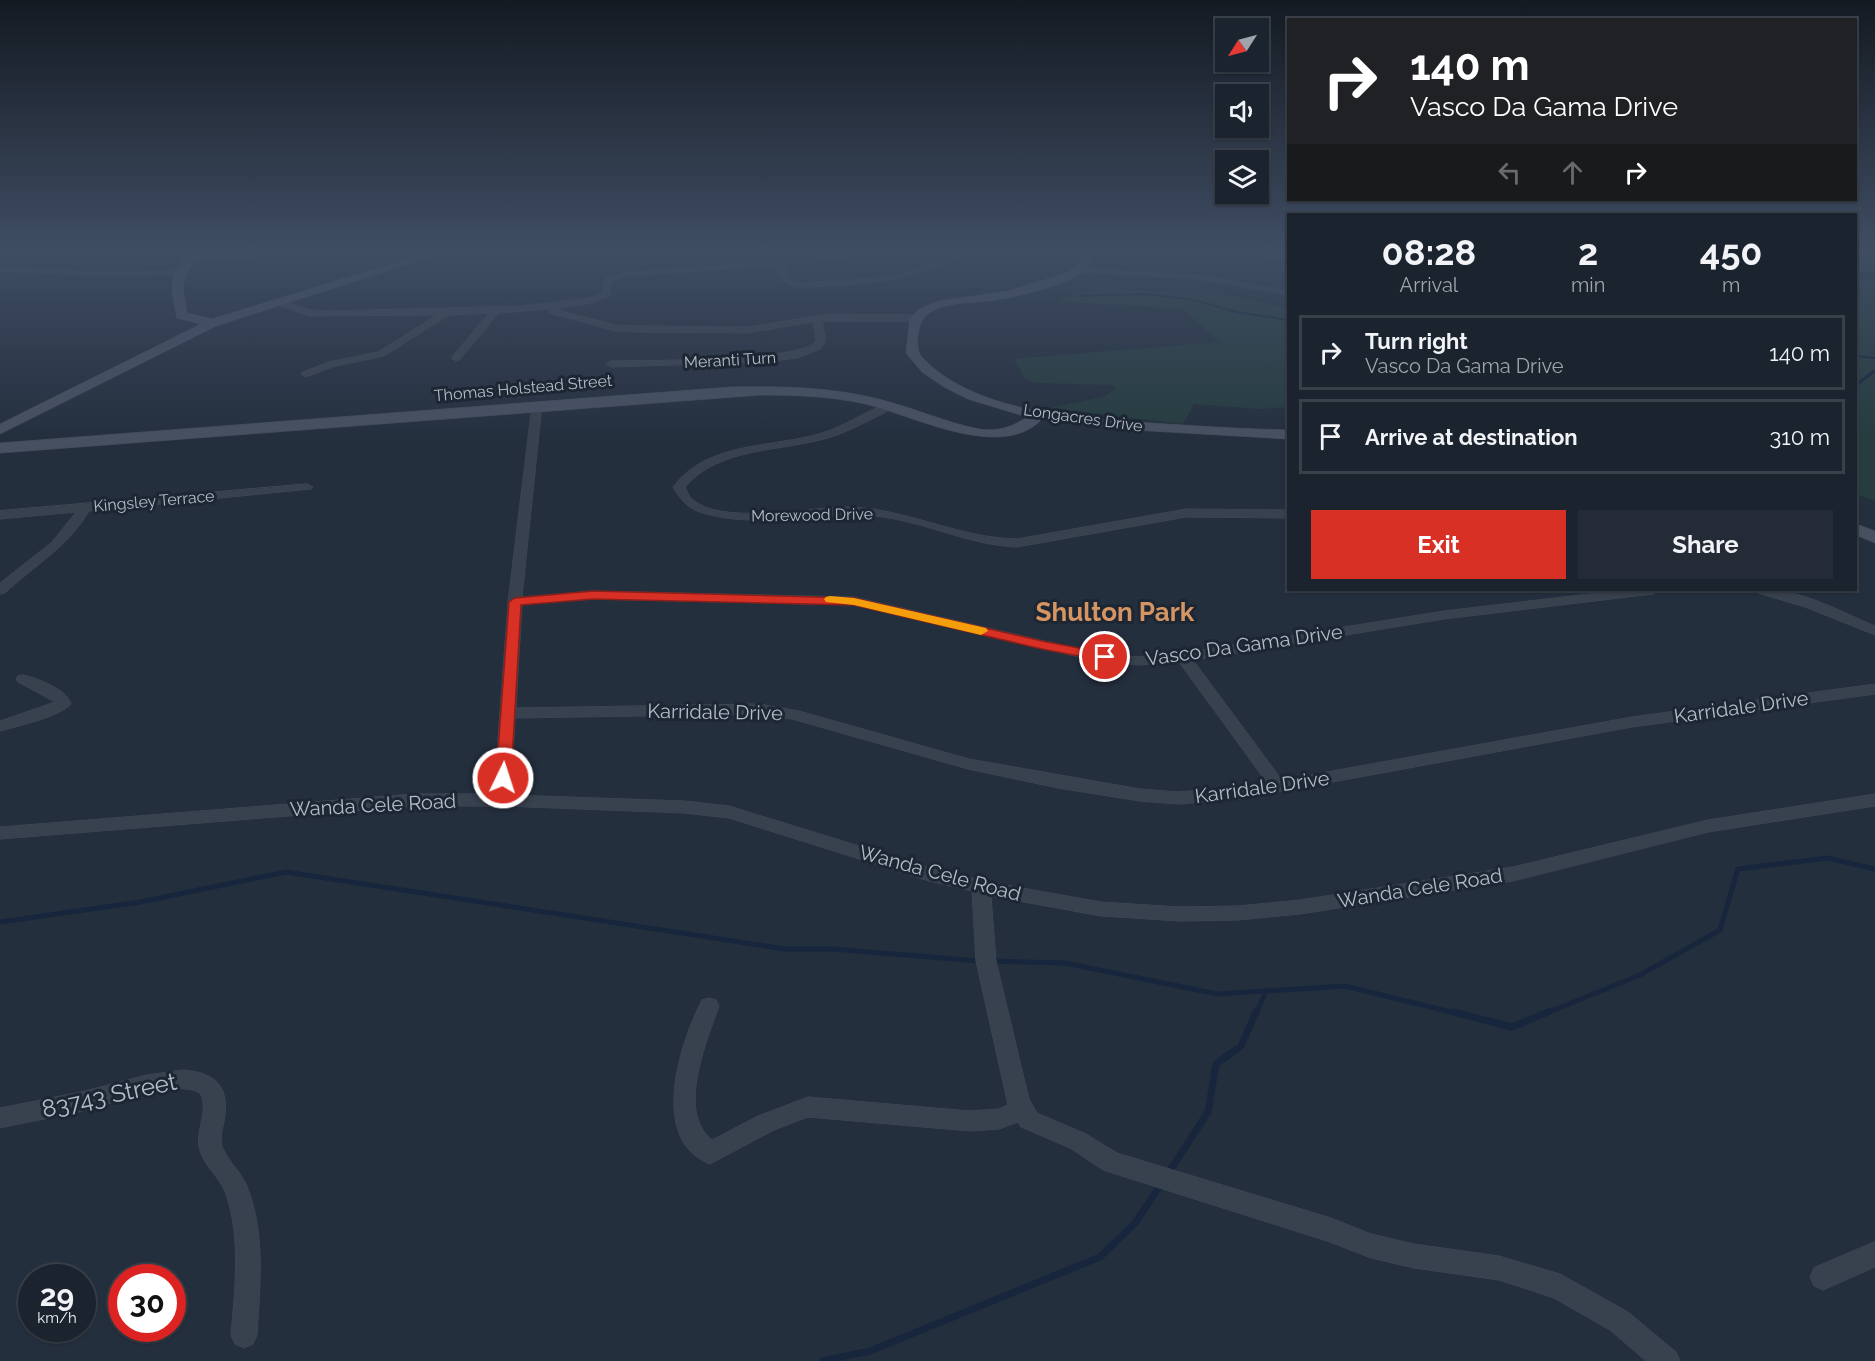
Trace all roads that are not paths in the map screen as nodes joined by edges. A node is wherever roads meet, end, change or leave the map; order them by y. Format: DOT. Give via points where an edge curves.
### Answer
graph roads {
  1 [pos="449,311"];
  2 [pos="182,312"];
  3 [pos="246,312"];
  4 [pos="308,312"];
  5 [pos="426,312"];
  6 [pos="495,312"];
  7 [pos="553,312"];
  8 [pos="928,312"];
  9 [pos="182,315"];
  10 [pos="917,318"];
  11 [pos="817,319"];
  12 [pos="212,323"];
  13 [pos="163,346"];
  14 [pos="456,358"];
  15 [pos="611,364"];
  16 [pos="306,374"];
  17 [pos="537,405"];
  18 [pos="890,406"];
  19 [pos="1039,414"];
  20 [pos="0,430"];
  21 [pos="1287,435"];
  22 [pos="0,448"];
  23 [pos="308,487"];
  24 [pos="84,508"];
  25 [pos="1287,514"];
  26 [pos="0,515"];
  27 [pos="1857,529"];
  28 [pos="1875,538"];
  29 [pos="3,585"];
  30 [pos="1645,591"];
  31 [pos="1766,591"];
  32 [pos="515,602"];
  33 [pos="1875,631"];
  34 [pos="1183,657"];
  35 [pos="23,679"];
  36 [pos="1875,689"];
  37 [pos="508,713"];
  38 [pos="0,726"];
  39 [pos="1278,786"];
  40 [pos="502,800"];
  41 [pos="1875,800"];
  42 [pos="0,833"];
  43 [pos="981,887"];
  44 [pos="709,1006"];
  45 [pos="1023,1110"];
  46 [pos="0,1118"];
  47 [pos="1875,1254"];
  48 [pos="1823,1277"];
  49 [pos="244,1335"];
  50 [pos="1667,1361"];
  1 -- 16 [label="street" via="381,354 337,362"];
  2 -- 9 [label="street"];
  3 -- 12 [label="street"];
  4 -- 5 [label="street"];
  6 -- 14 [label="street"];
  7 -- 11 [label="street" via="625,329 748,330"];
  8 -- 10 [label="street"];
  9 -- 12 [label="street"];
  9 -- 13 [label="street" via="177,331"];
  10 -- 11 [label="street"];
  10 -- 19 [label="street, Longacres Drive" via="911,352 927,369 972,395"];
  11 -- 15 [label="street, Meranti Turn" via="821,341 817,347 798,355"];
  12 -- 13 [label="street"];
  13 -- 20 [label="street"];
  17 -- 18 [label="street, Thomas Holstead Street" via="766,390 843,396"];
  17 -- 22 [label="street, Thomas Holstead Street"];
  17 -- 32 [label="street"];
  18 -- 19 [label="street, Thomas Holstead Street" via="993,434 1017,430"];
  18 -- 25 [label="street, Morewood Drive" via="826,435 706,464 684,478 679,487 681,497 698,508 725,516 882,513 964,538 1001,543 1186,513"];
  19 -- 21 [label="street, Longacres Drive" via="1170,429"];
  23 -- 24 [label="street, Kingsley Terrace"];
  24 -- 26 [label="street, Kingsley Terrace"];
  24 -- 29 [label="street" via="62,541"];
  27 -- 28 [label="street"];
  30 -- 34 [label="street, Vasco Da Gama Drive" via="1444,615"];
  31 -- 33 [label="street"];
  32 -- 34 [label="street, Vasco Da Gama Drive" via="593,595 846,601 1092,656 1139,661"];
  32 -- 37 [label="street"];
  34 -- 39 [label="street"];
  35 -- 38 [label="street" via="58,696 63,704"];
  36 -- 39 [label="street, Karridale Drive" via="1620,724"];
  37 -- 39 [label="street, Karridale Drive" via="758,710 793,714 968,764 1140,795 1209,797"];
  37 -- 40 [label="street"];
  40 -- 42 [label="street, Wanda Cele Road" via="413,800"];
  40 -- 43 [label="street, Wanda Cele Road" via="635,804 729,812"];
  41 -- 43 [label="street, Wanda Cele Road" via="1708,826 1513,874 1300,907 1180,915 1101,909"];
  43 -- 45 [label="street" via="986,961"];
  44 -- 45 [label="street" via="684,1084 684,1113 699,1148 710,1153 766,1123 808,1107 970,1121 999,1119"];
  45 -- 50 [label="street" via="1029,1120 1111,1162 1371,1246 1499,1268 1560,1287 1619,1321"];
  46 -- 49 [label="street, 83743 Street" via="169,1080 202,1081 208,1085 215,1112 212,1152 229,1172 236,1188 246,1234 248,1290"];
  47 -- 48 [label="street"];
}
